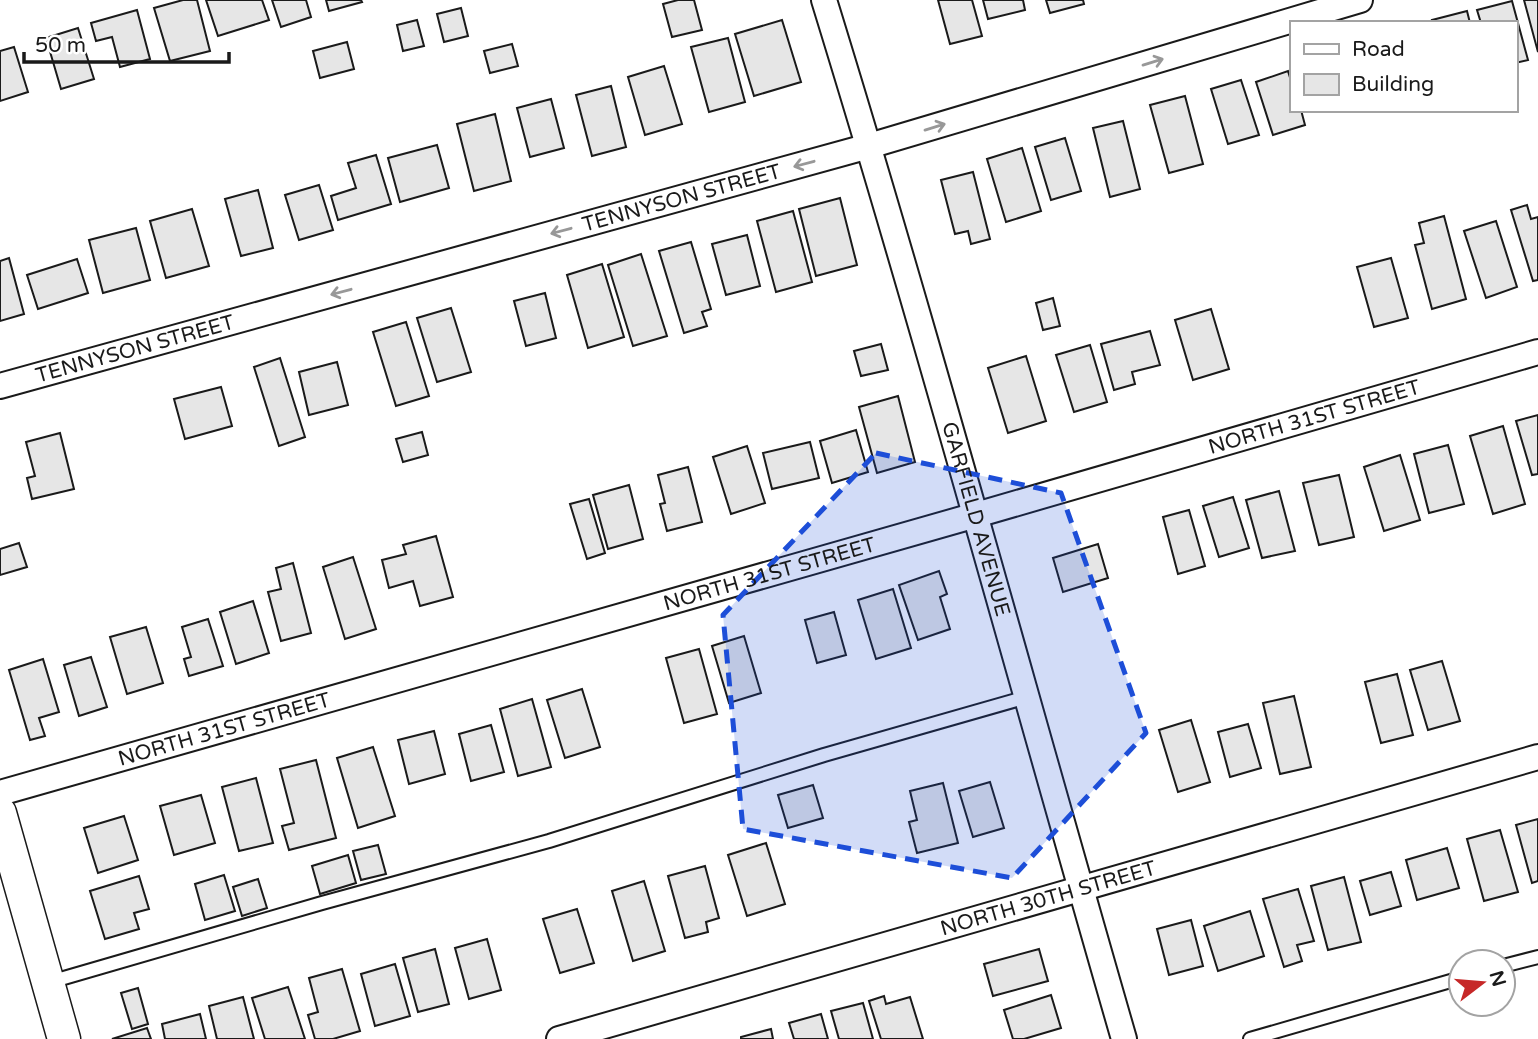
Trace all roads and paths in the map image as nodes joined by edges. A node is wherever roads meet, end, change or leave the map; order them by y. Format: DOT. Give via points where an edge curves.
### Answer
graph roads {
  1 [pos="824,0"];
  2 [pos="1360,0"];
  3 [pos="869,146"];
  4 [pos="1538,352"];
  5 [pos="0,386"];
  6 [pos="976,515"];
  7 [pos="1027,697"];
  8 [pos="1538,757"];
  9 [pos="0,793"];
  10 [pos="1,821"];
  11 [pos="1081,890"];
  12 [pos="1538,957"];
  13 [pos="1517,962"];
  14 [pos="1447,982"];
  15 [pos="48,983"];
  16 [pos="64,1039"];
  17 [pos="559,1039"];
  18 [pos="1124,1039"];
  19 [pos="1250,1039"];
  1 -- 3 [label="street, GARFIELD AVENUE"];
  3 -- 2 [label="street, TENNYSON STREET, one-way"];
  3 -- 5 [label="street, TENNYSON STREET, one-way"];
  3 -- 6 [label="street, GARFIELD AVENUE"];
  4 -- 6 [label="street, NORTH 31ST STREET"];
  6 -- 7 [label="street, GARFIELD AVENUE"];
  6 -- 9 [label="street, NORTH 31ST STREET"];
  7 -- 11 [label="street, GARFIELD AVENUE"];
  7 -- 15 [label="lane" via="549,841"];
  8 -- 11 [label="street, NORTH 30TH STREET"];
  10 -- 15 [label="street"];
  11 -- 17 [label="street, NORTH 30TH STREET"];
  11 -- 18 [label="street, GARFIELD AVENUE"];
  12 -- 13 [label="lane"];
  14 -- 19 [label="lane"];
  15 -- 16 [label="street"];
}
